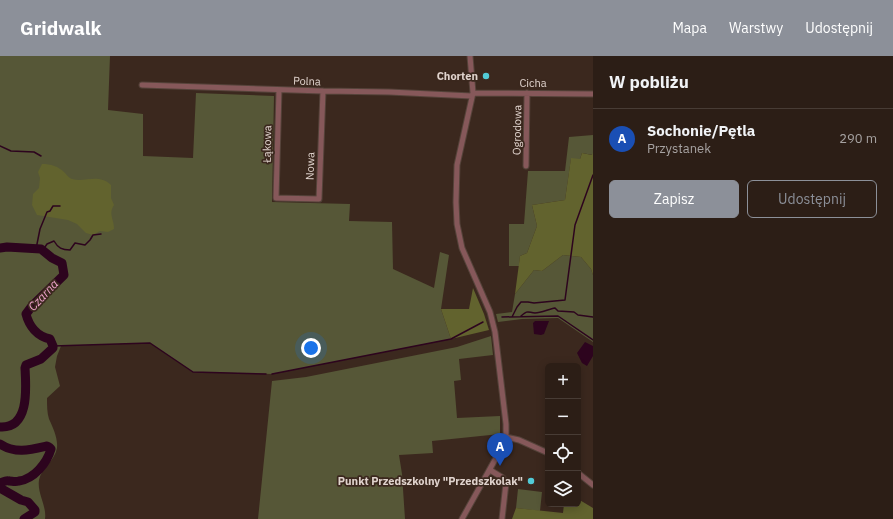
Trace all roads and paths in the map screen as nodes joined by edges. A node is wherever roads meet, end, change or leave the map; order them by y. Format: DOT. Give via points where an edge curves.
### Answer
graph roads {
  1 [pos="470,56"];
  2 [pos="142,85"];
  3 [pos="278,90"];
  4 [pos="323,91"];
  5 [pos="527,93"];
  6 [pos="472,94"];
  7 [pos="593,94"];
  8 [pos="526,166"];
  9 [pos="276,198"];
  10 [pos="506,437"];
  11 [pos="545,452"];
  12 [pos="490,470"];
  13 [pos="581,475"];
  14 [pos="593,485"];
  15 [pos="462,519"];
  16 [pos="502,519"];
  1 -- 6 [label="street"];
  2 -- 3 [label="street, Polna"];
  3 -- 4 [label="street, Polna"];
  3 -- 9 [label="street, Łąkowa"];
  4 -- 6 [label="street, Polna"];
  4 -- 9 [label="street, Nowa" via="319,199"];
  5 -- 6 [label="street, Cicha"];
  5 -- 7 [label="street, Cicha"];
  5 -- 8 [label="street, Ogrodowa"];
  6 -- 10 [label="street" via="457,165 457,224 462,248 490,312 495,332"];
  10 -- 11 [label="street"];
  10 -- 12 [label="street"];
  12 -- 15 [label="street"];
  12 -- 16 [label="street" via="506,483"];
  13 -- 14 [label="street"];
}
